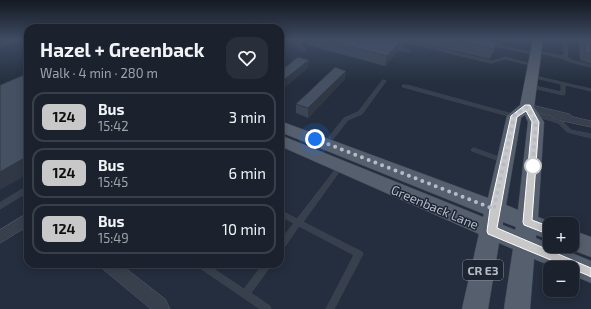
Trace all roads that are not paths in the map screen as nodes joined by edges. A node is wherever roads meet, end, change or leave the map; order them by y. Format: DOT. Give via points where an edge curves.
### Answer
graph roads {
  1 [pos="460,54"];
  2 [pos="565,54"];
  3 [pos="535,57"];
  4 [pos="565,58"];
  5 [pos="591,66"];
  6 [pos="384,81"];
  7 [pos="563,83"];
  8 [pos="405,86"];
  9 [pos="591,90"];
  10 [pos="524,112"];
  11 [pos="591,124"];
  12 [pos="284,127"];
  13 [pos="284,135"];
  14 [pos="591,136"];
  15 [pos="284,142"];
  16 [pos="327,143"];
  17 [pos="474,150"];
  18 [pos="505,161"];
  19 [pos="340,167"];
  20 [pos="24,191"];
  21 [pos="0,206"];
  22 [pos="284,215"];
  23 [pos="493,220"];
  24 [pos="24,222"];
  25 [pos="298,223"];
  26 [pos="543,232"];
  27 [pos="526,233"];
  28 [pos="0,238"];
  29 [pos="284,242"];
  30 [pos="579,243"];
  31 [pos="591,247"];
  32 [pos="113,268"];
  33 [pos="206,268"];
  34 [pos="265,268"];
  35 [pos="591,272"];
  36 [pos="245,294"];
  37 [pos="162,309"];
  38 [pos="267,309"];
  39 [pos="330,309"];
  40 [pos="475,309"];
  41 [pos="517,309"];
  1 -- 3 [label="lane" via="492,62 505,58"];
  2 -- 4 [label="lane"];
  3 -- 4 [label="lane"];
  3 -- 7 [label="lane"];
  3 -- 7 [label="lane" via="563,94"];
  3 -- 10 [label="main road, CR E3"];
  4 -- 5 [label="lane"];
  6 -- 16 [label="lane" via="360,113 346,119"];
  7 -- 9 [label="lane"];
  8 -- 10 [label="lane"];
  10 -- 11 [label="street" via="566,116"];
  10 -- 14 [label="lane" via="560,122 569,130"];
  10 -- 18 [label="main road, CR E3"];
  10 -- 27 [label="main road, CR E3" via="536,122"];
  12 -- 16 [label="main road, Greenback Lane"];
  13 -- 16 [label="main road" via="314,147"];
  15 -- 19 [label="main road, Greenback Lane"];
  16 -- 23 [label="main road, Greenback Lane"];
  17 -- 18 [label="lane"];
  18 -- 23 [label="main road, CR E3"];
  19 -- 23 [label="main road, Greenback Lane"];
  19 -- 25 [label="lane"];
  20 -- 21 [label="lane"];
  22 -- 25 [label="lane"];
  23 -- 27 [label="main road, Greenback Lane"];
  23 -- 40 [label="main road, CR E3"];
  24 -- 28 [label="street"];
  25 -- 29 [label="lane"];
  25 -- 39 [label="lane" via="359,254"];
  26 -- 27 [label="main road, Greenback Lane"];
  27 -- 35 [label="main road, Greenback Lane"];
  27 -- 41 [label="main road, CR E3"];
  30 -- 31 [label="main road"];
  32 -- 37 [label="street"];
  33 -- 36 [label="lane"];
  34 -- 36 [label="lane"];
  36 -- 38 [label="lane"];
}
